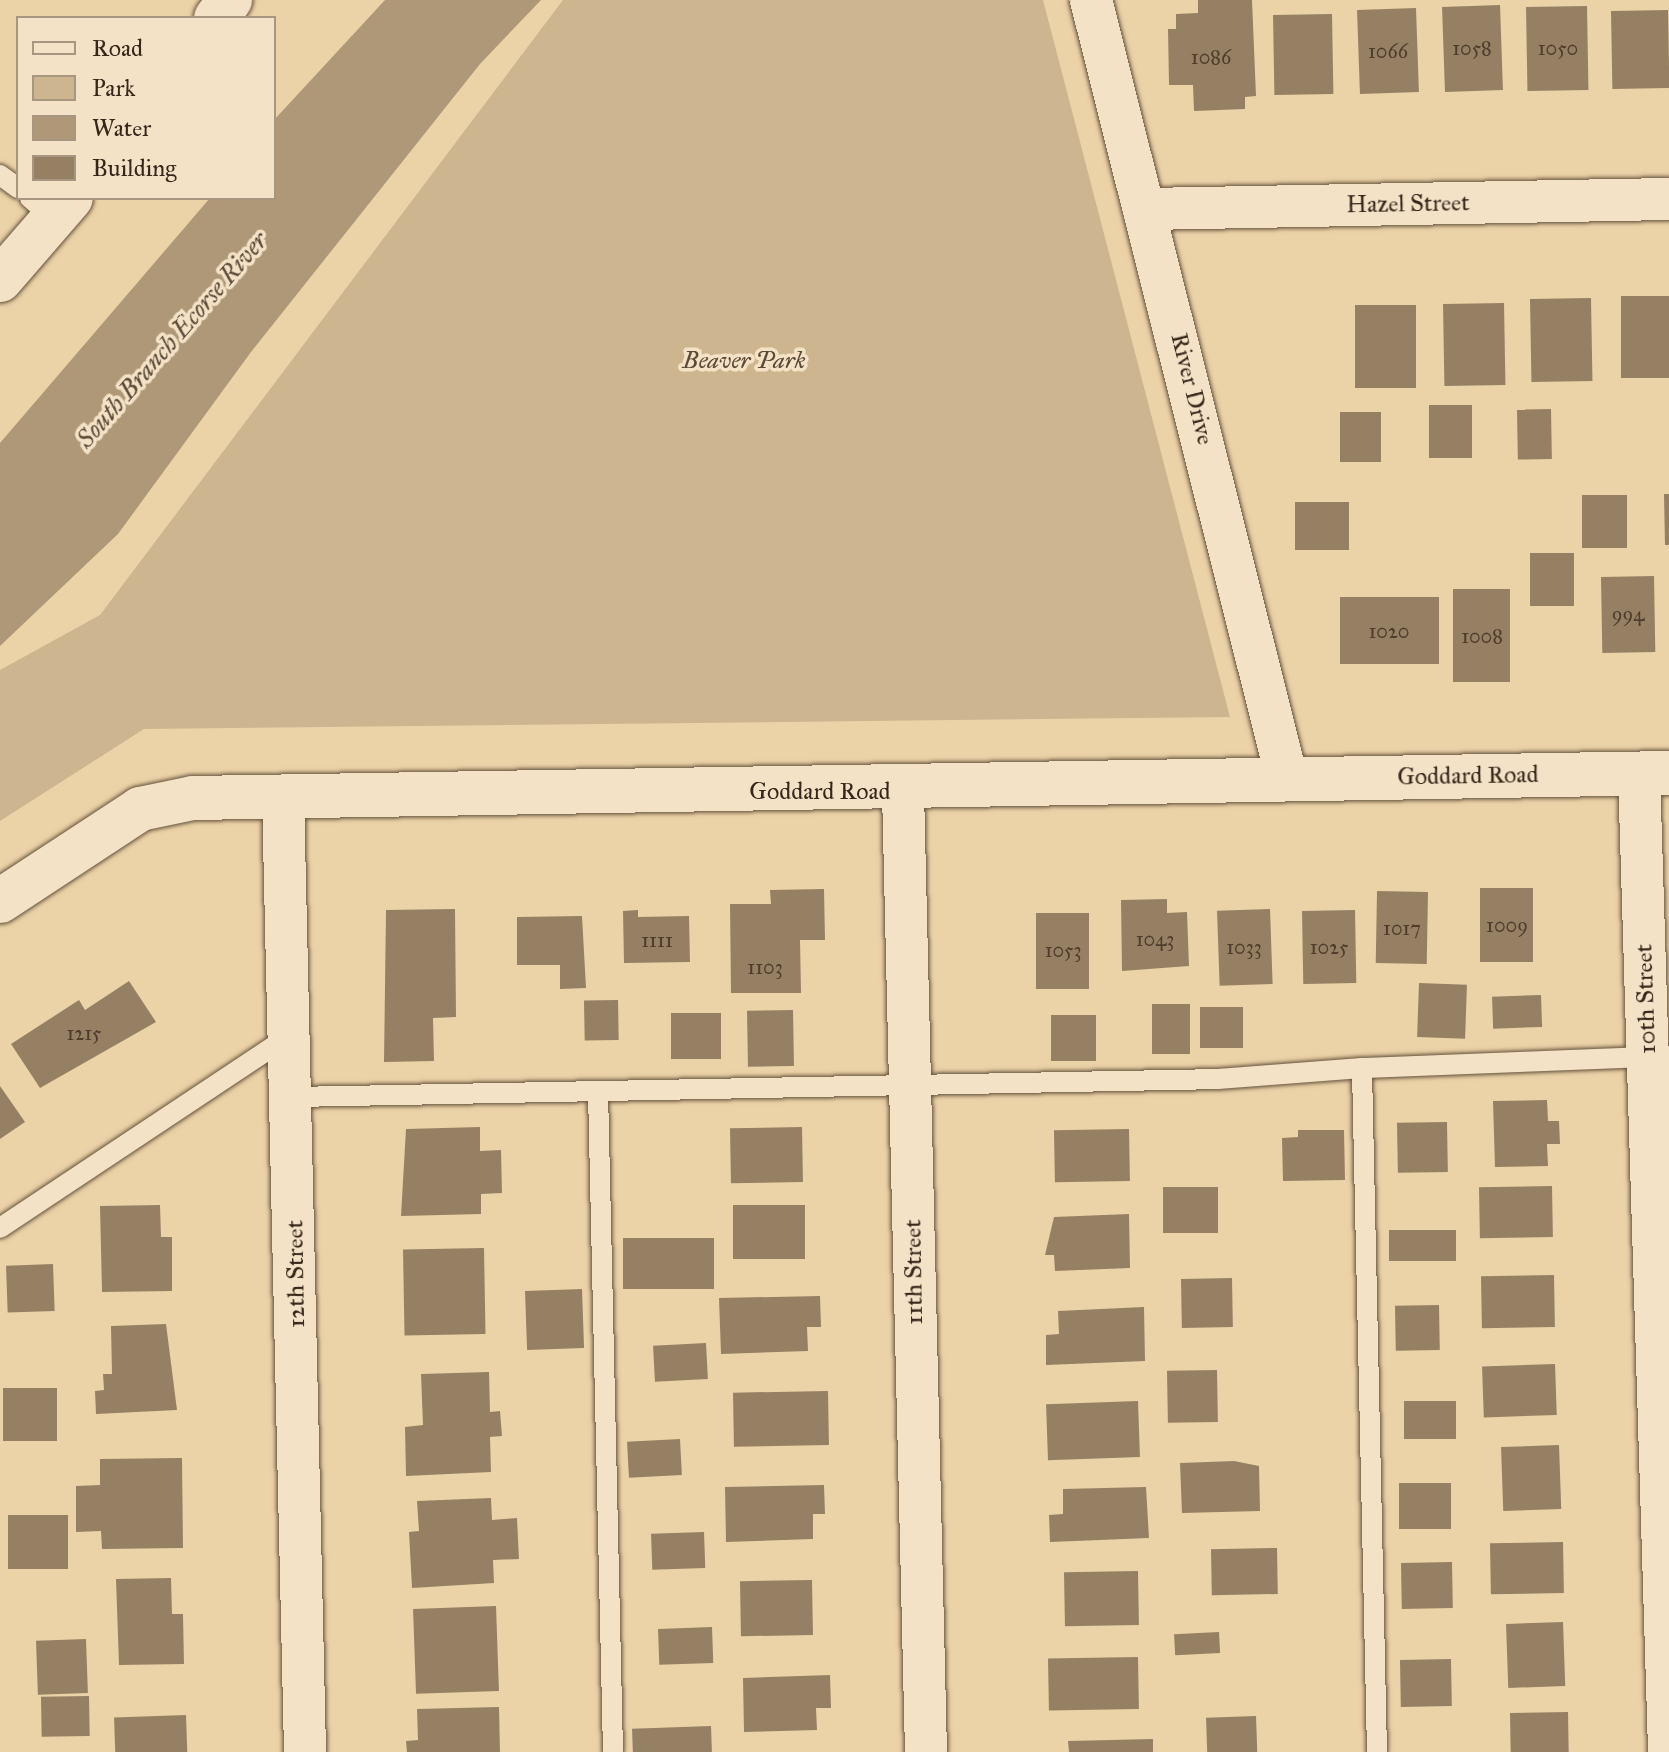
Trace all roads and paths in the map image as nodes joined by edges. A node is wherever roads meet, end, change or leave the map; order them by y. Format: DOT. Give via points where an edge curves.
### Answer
graph roads {
  1 [pos="230,0"];
  2 [pos="1091,0"];
  3 [pos="218,16"];
  4 [pos="1669,199"];
  5 [pos="51,205"];
  6 [pos="1147,209"];
  7 [pos="0,280"];
  8 [pos="1654,773"];
  9 [pos="1287,779"];
  10 [pos="903,791"];
  11 [pos="283,796"];
  12 [pos="0,901"];
  13 [pos="291,1035"];
  14 [pos="1658,1056"];
  15 [pos="1362,1068"];
  16 [pos="909,1085"];
  17 [pos="598,1091"];
  18 [pos="293,1097"];
  19 [pos="0,1228"];
  20 [pos="305,1752"];
  21 [pos="613,1752"];
  22 [pos="926,1752"];
  23 [pos="1377,1752"];
  24 [pos="1669,1752"];
  1 -- 3 [label="street"];
  2 -- 6 [label="street, River Drive"];
  4 -- 6 [label="street, Hazel Street"];
  5 -- 7 [label="street"];
  6 -- 9 [label="street, River Drive"];
  8 -- 9 [label="street, Goddard Road"];
  8 -- 14 [label="street, 10th Street"];
  9 -- 10 [label="street, Goddard Road"];
  10 -- 11 [label="street, Goddard Road"];
  10 -- 16 [label="street, 11th Street"];
  11 -- 12 [label="street, Goddard Road" via="193,798 140,809"];
  11 -- 13 [label="street, 12th Street"];
  13 -- 18 [label="street, 12th Street"];
  13 -- 19 [label="lane"];
  14 -- 15 [label="lane"];
  14 -- 24 [label="street, 10th Street"];
  15 -- 16 [label="lane"];
  15 -- 23 [label="lane"];
  16 -- 17 [label="lane"];
  16 -- 22 [label="street, 11th Street"];
  17 -- 18 [label="lane"];
  17 -- 21 [label="lane"];
  18 -- 20 [label="street, 12th Street"];
}
